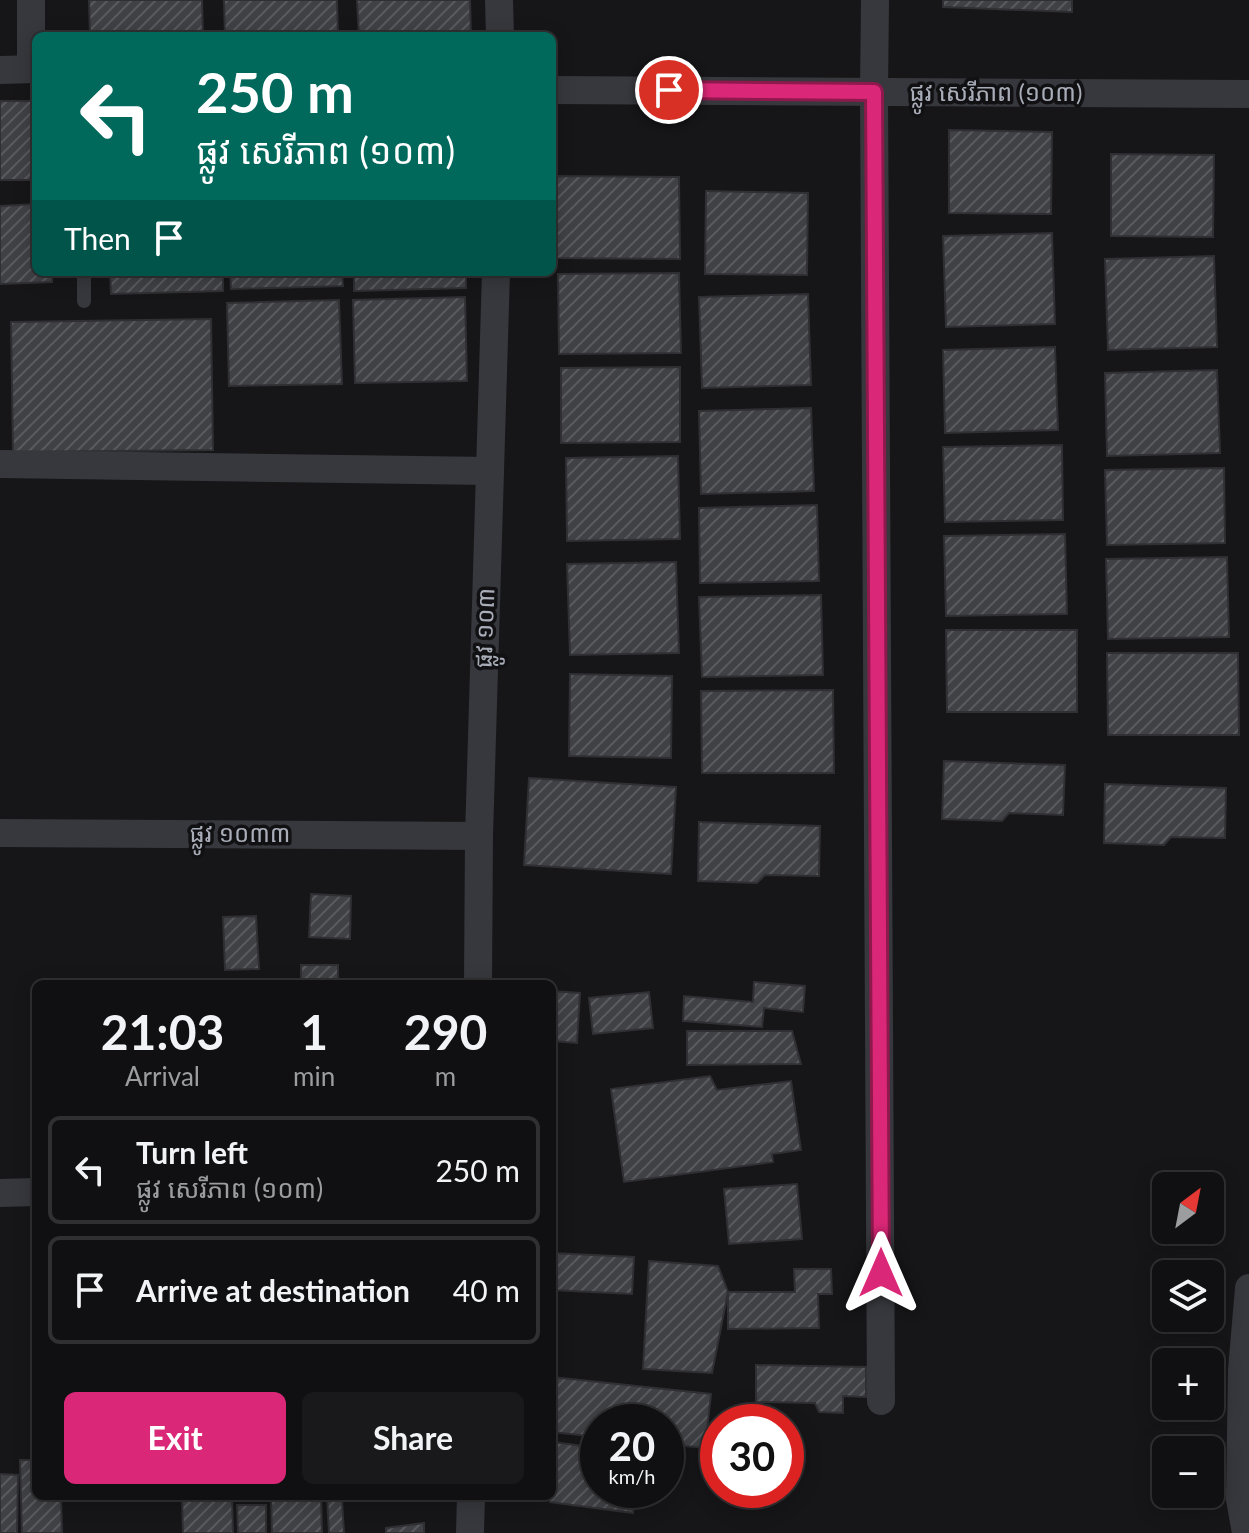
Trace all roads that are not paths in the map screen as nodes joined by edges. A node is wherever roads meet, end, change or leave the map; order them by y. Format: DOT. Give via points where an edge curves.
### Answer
graph roads {
  1 [pos="31,0"];
  2 [pos="499,0"];
  3 [pos="875,0"];
  4 [pos="32,32"];
  5 [pos="500,32"];
  6 [pos="32,68"];
  7 [pos="0,70"];
  8 [pos="556,90"];
  9 [pos="874,92"];
  10 [pos="1249,94"];
  11 [pos="84,276"];
  12 [pos="496,276"];
  13 [pos="84,301"];
  14 [pos="0,464"];
  15 [pos="490,471"];
  16 [pos="0,833"];
  17 [pos="479,836"];
  18 [pos="478,980"];
  19 [pos="32,1192"];
  20 [pos="0,1193"];
  21 [pos="1249,1288"];
  22 [pos="881,1401"];
  23 [pos="471,1500"];
  24 [pos="470,1533"];
  25 [pos="1246,1533"];
  1 -- 4 [label="street"];
  2 -- 5 [label="street"];
  3 -- 9 [label="street"];
  6 -- 7 [label="street"];
  8 -- 9 [label="street, ផ្លូវ សេរីភាព (១០៣)"];
  9 -- 10 [label="street, ផ្លូវ សេរីភាព (១០៣)"];
  9 -- 22 [label="street"];
  11 -- 13 [label="lane"];
  12 -- 15 [label="street, ផ្លូវ ១០៣"];
  14 -- 15 [label="street"];
  15 -- 17 [label="street, ផ្លូវ ១០៣"];
  16 -- 17 [label="street, ផ្លូវ ១០៣៣"];
  17 -- 18 [label="street, ផ្លូវ ១០៣"];
  19 -- 20 [label="street"];
  21 -- 25 [label="street" via="1240,1499"];
  23 -- 24 [label="street"];
}
